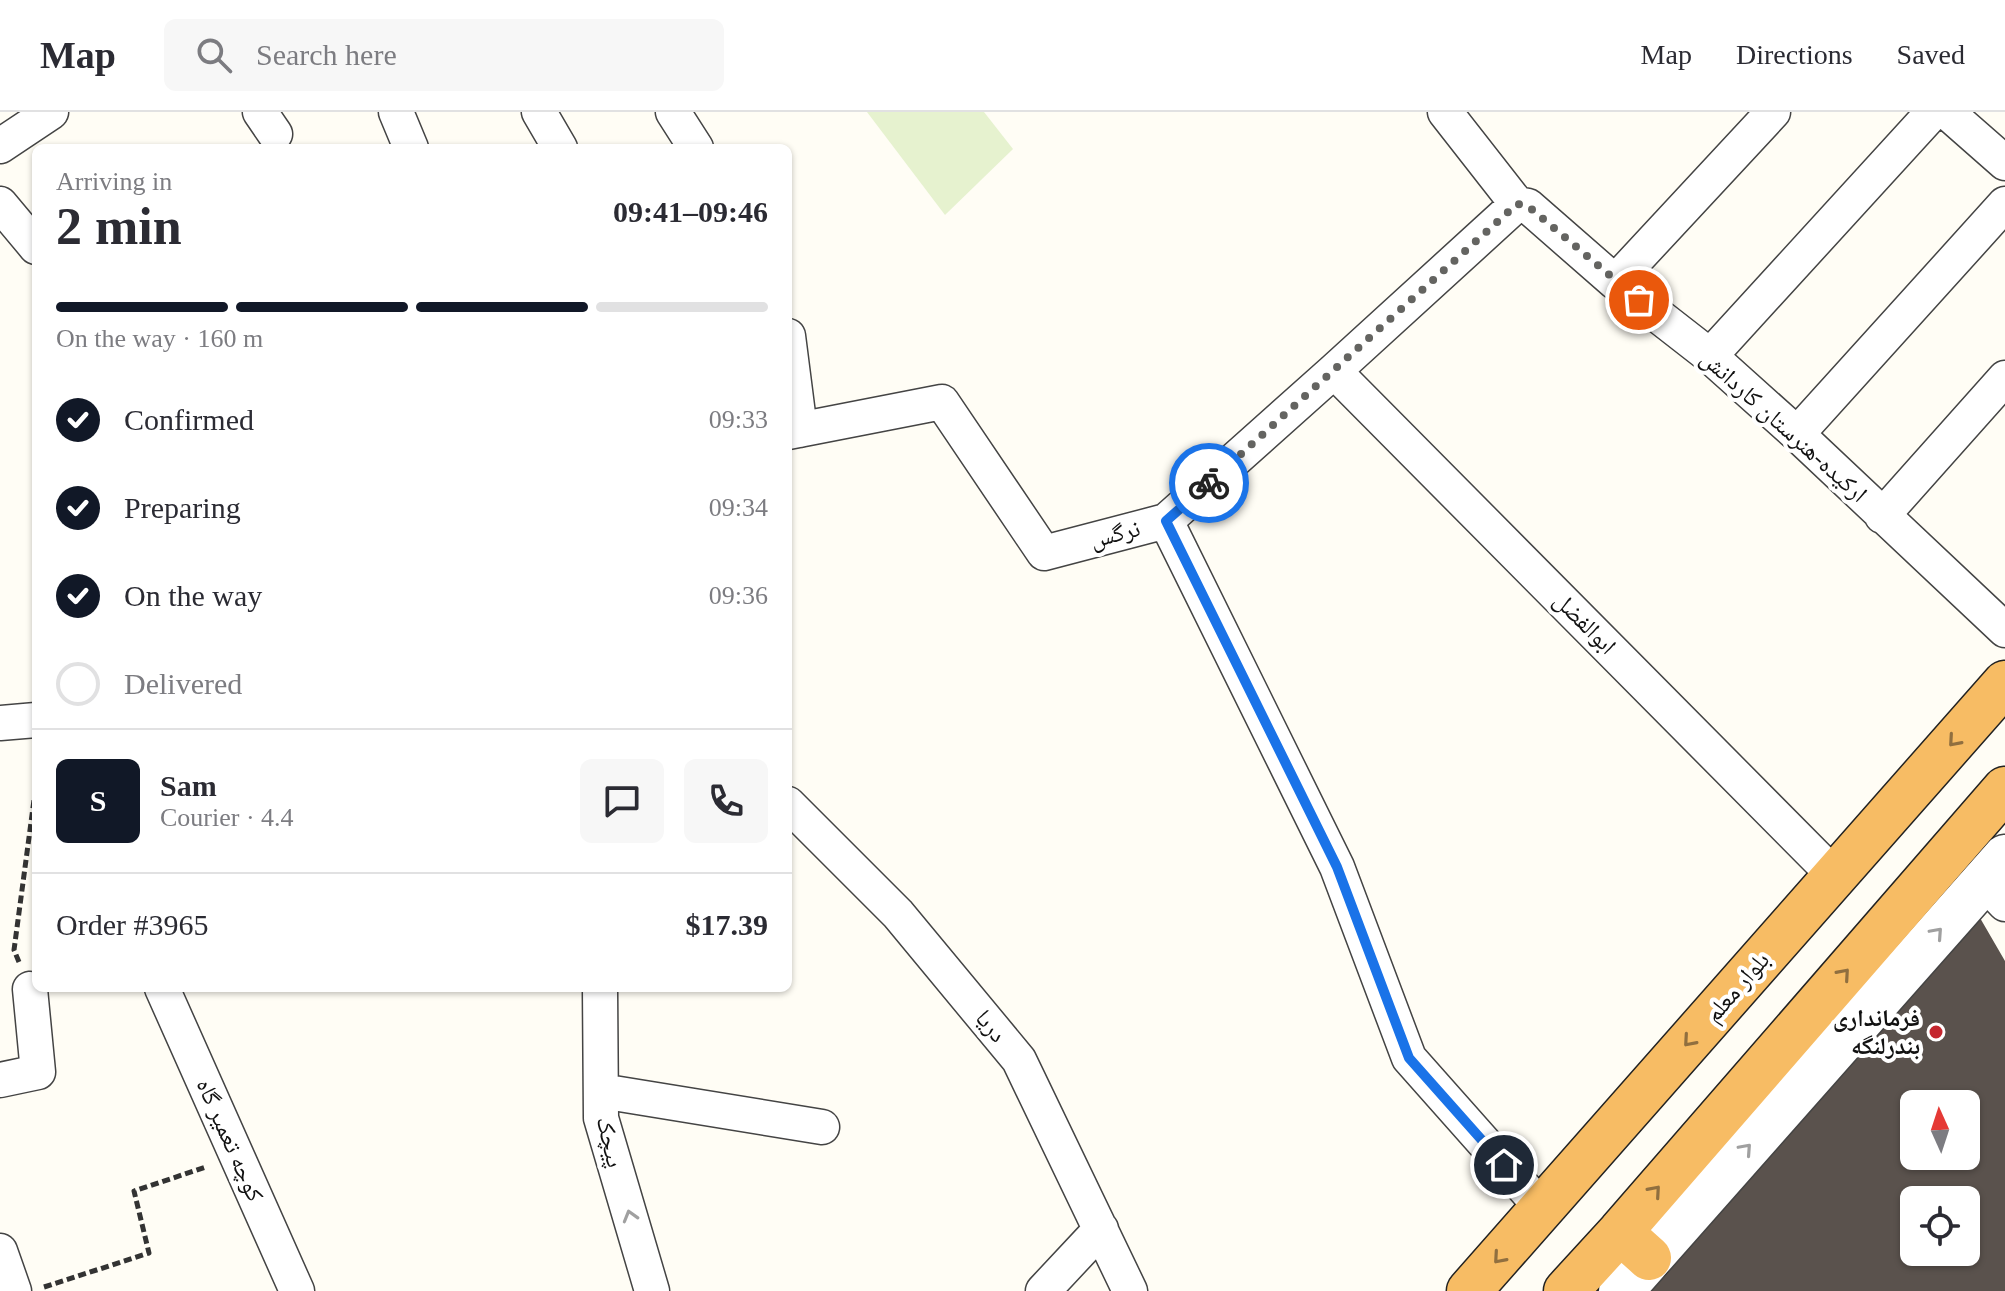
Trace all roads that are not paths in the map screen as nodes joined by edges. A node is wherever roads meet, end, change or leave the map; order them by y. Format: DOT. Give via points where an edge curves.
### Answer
graph roads {
  1 [pos="51,112"];
  2 [pos="539,112"];
  3 [pos="673,112"];
  4 [pos="1445,112"];
  5 [pos="1773,112"];
  6 [pos="1933,112"];
  7 [pos="1947,112"];
  8 [pos="558,144"];
  9 [pos="693,144"];
  10 [pos="0,146"];
  11 [pos="2005,163"];
  12 [pos="0,204"];
  13 [pos="1517,204"];
  14 [pos="2005,204"];
  15 [pos="32,242"];
  16 [pos="1615,282"];
  17 [pos="1710,356"];
  18 [pos="1334,371"];
  19 [pos="2005,378"];
  20 [pos="792,399"];
  21 [pos="794,431"];
  22 [pos="1797,434"];
  23 [pos="1882,516"];
  24 [pos="1166,521"];
  25 [pos="2005,630"];
  26 [pos="2005,683"];
  27 [pos="32,720"];
  28 [pos="0,723"];
  29 [pos="2005,789"];
  30 [pos="792,808"];
  31 [pos="1835,876"];
  32 [pos="1998,881"];
  33 [pos="30,989"];
  34 [pos="164,992"];
  35 [pos="600,992"];
  36 [pos="0,1080"];
  37 [pos="601,1091"];
  38 [pos="822,1127"];
  39 [pos="1542,1208"];
  40 [pos="1101,1229"];
  41 [pos="1635,1245"];
  42 [pos="0,1251"];
  43 [pos="14,1291"];
  44 [pos="297,1291"];
  45 [pos="652,1291"];
  46 [pos="1043,1291"];
  47 [pos="1130,1291"];
  48 [pos="1469,1291"];
  49 [pos="1566,1291"];
  50 [pos="1621,1291"];
  1 -- 10 [label="street"];
  2 -- 8 [label="street"];
  3 -- 9 [label="street"];
  4 -- 13 [label="street, ارکیده-هنرستان کاردانش"];
  5 -- 16 [label="street"];
  6 -- 17 [label="street"];
  7 -- 11 [label="street"];
  12 -- 15 [label="street"];
  13 -- 16 [label="street, ارکیده-هنرستان کاردانش" via="1528,206"];
  13 -- 18 [label="street"];
  14 -- 22 [label="street"];
  16 -- 17 [label="street, ارکیده-هنرستان کاردانش"];
  17 -- 22 [label="street, ارکیده-هنرستان کاردانش"];
  18 -- 24 [label="street"];
  18 -- 31 [label="street, ابوالفضل"];
  19 -- 23 [label="street"];
  20 -- 21 [label="street"];
  21 -- 24 [label="street, نرگس" via="942,402 1044,553"];
  22 -- 23 [label="street, ارکیده-هنرستان کاردانش"];
  23 -- 25 [label="street, ارکیده-هنرستان کاردانش"];
  24 -- 39 [label="street, نرگس" via="1337,867 1409,1058"];
  26 -- 31 [label="highway, بلوار معلم, one-way"];
  27 -- 28 [label="street"];
  41 -- 29 [label="highway, one-way"];
  30 -- 40 [label="street, دریا" via="898,914 1019,1060"];
  31 -- 39 [label="highway, بلوار معلم, one-way"];
  41 -- 32 [label="street, one-way"];
  33 -- 36 [label="street" via="38,1072"];
  34 -- 44 [label="street, کوچه تعمیر گاه"];
  35 -- 37 [label="street, پیچک"];
  37 -- 38 [label="street"];
  45 -- 37 [label="street, پیچک, one-way" via="601,1118"];
  39 -- 48 [label="highway, بلوار معلم, one-way"];
  40 -- 46 [label="street"];
  40 -- 47 [label="street, دریا"];
  41 -- 49 [label="highway"];
  41 -- 50 [label="street"];
  42 -- 43 [label="street"];
}
